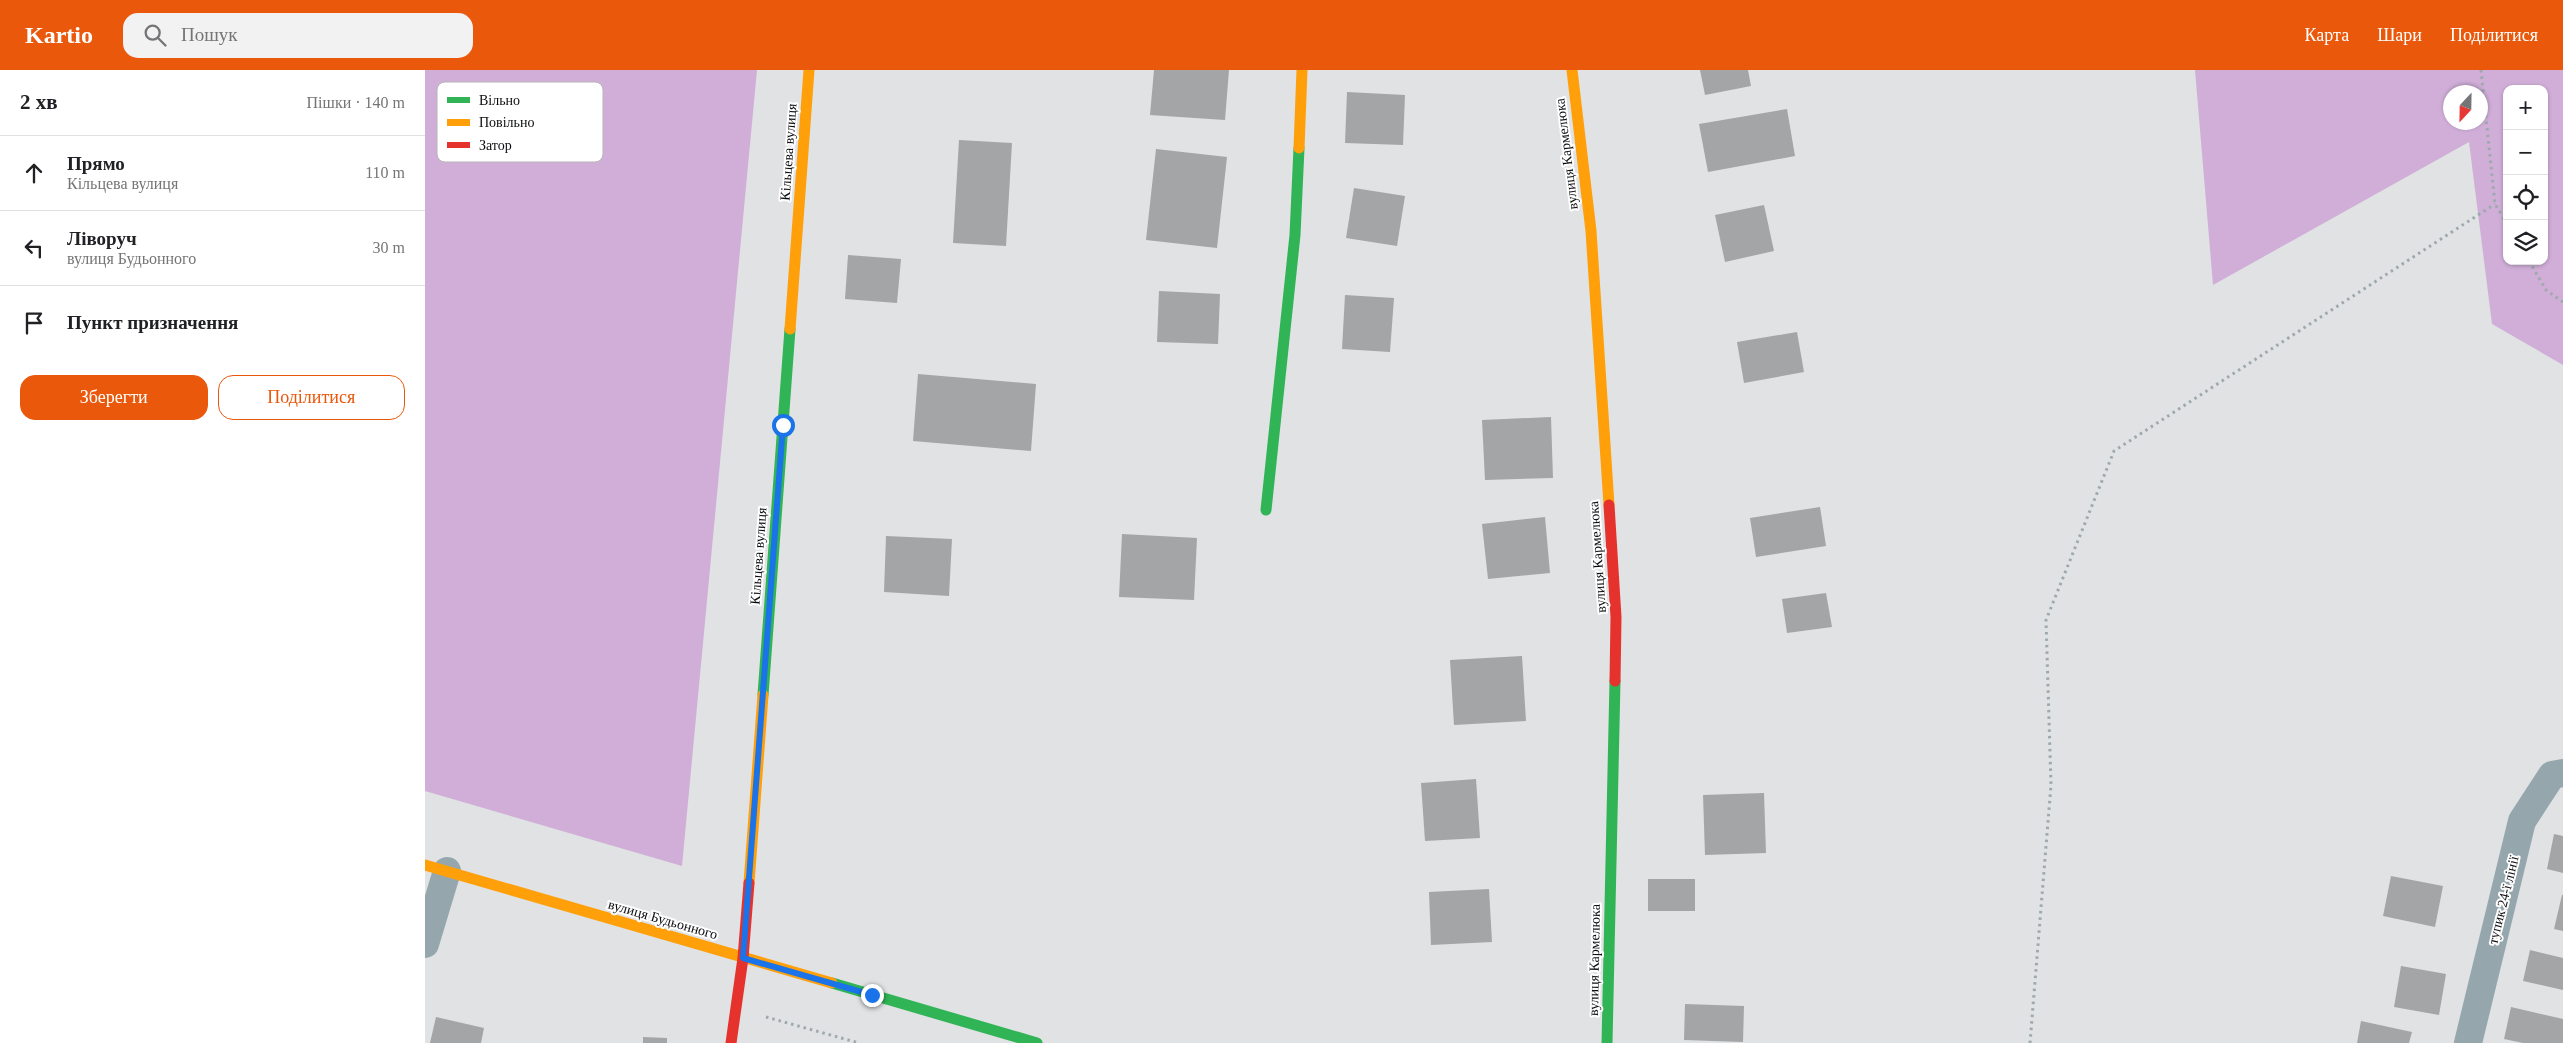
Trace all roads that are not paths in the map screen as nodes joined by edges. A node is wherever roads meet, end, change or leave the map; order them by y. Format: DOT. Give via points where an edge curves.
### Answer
graph roads {
  1 [pos="809,70"];
  2 [pos="1302,70"];
  3 [pos="1572,70"];
  4 [pos="1266,510"];
  5 [pos="2563,773"];
  6 [pos="436,868"];
  7 [pos="425,944"];
  8 [pos="743,958"];
  9 [pos="731,1043"];
  10 [pos="1037,1043"];
  11 [pos="1607,1043"];
  12 [pos="2468,1043"];
  1 -- 8 [label="street, Кільцева вулиця"];
  2 -- 4 [label="street" via="1295,235"];
  3 -- 11 [label="street, вулиця Кармелюка" via="1591,230 1616,617"];
  5 -- 12 [label="street, тупик 24-ї лінії" via="2552,775 2522,821"];
  6 -- 7 [label="street"];
  6 -- 8 [label="street, вулиця Будьонного"];
  8 -- 9 [label="street, Кільцева вулиця"];
  8 -- 10 [label="street, вулиця Будьонного"];
}
